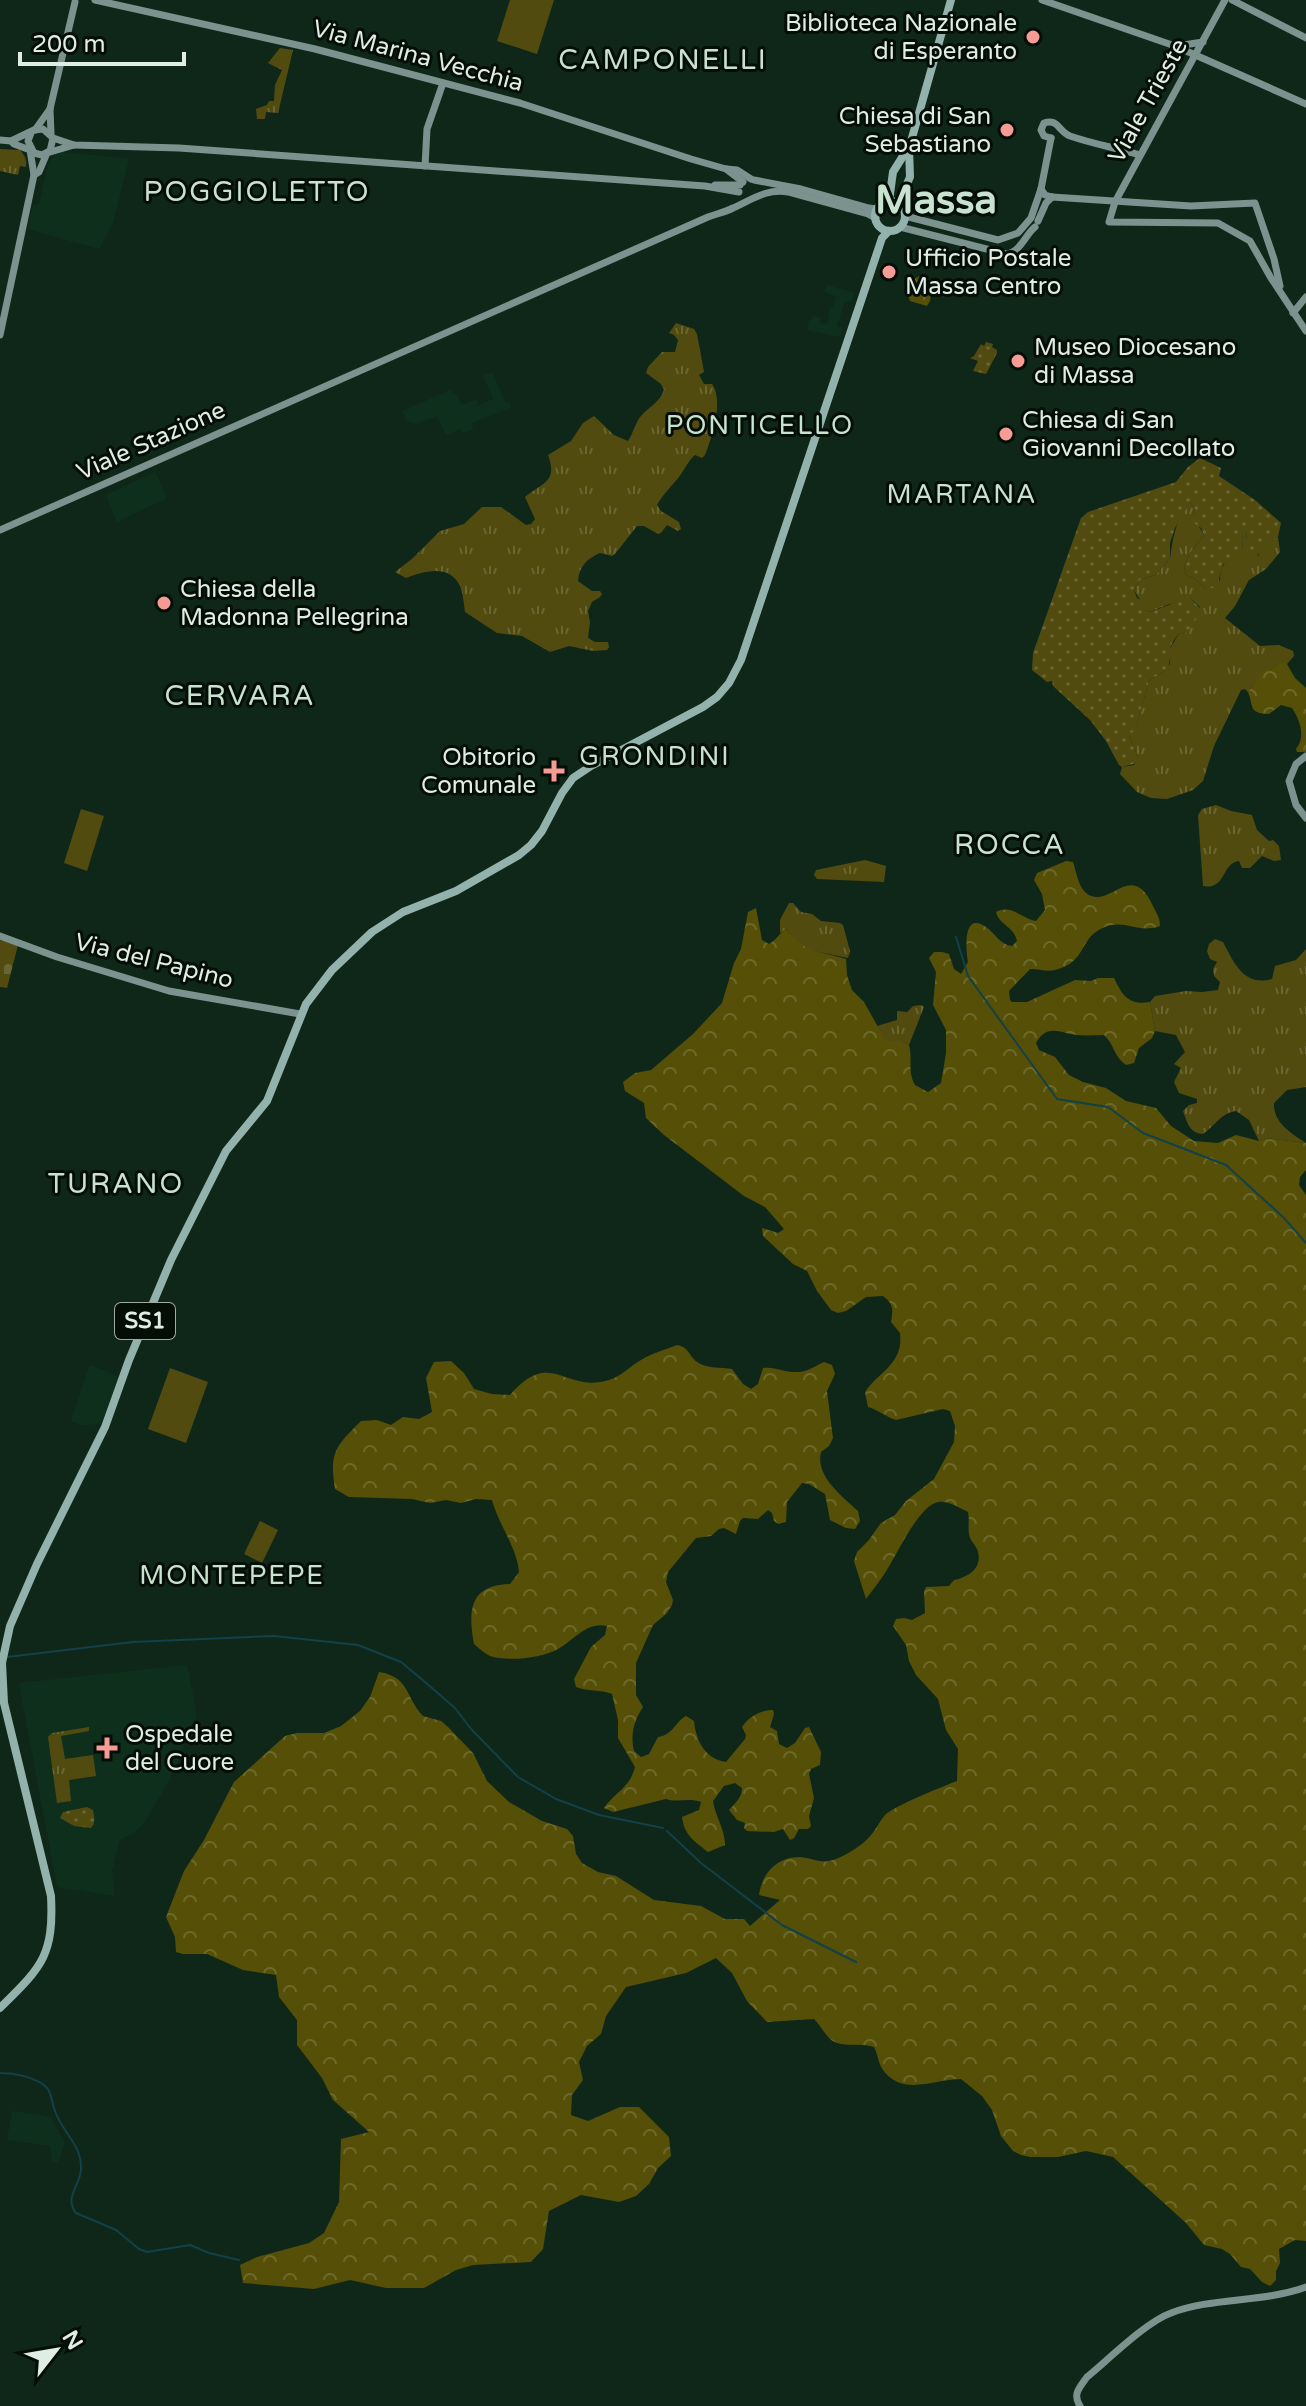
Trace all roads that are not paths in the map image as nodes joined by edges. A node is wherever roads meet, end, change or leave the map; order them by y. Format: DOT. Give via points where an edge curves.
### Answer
graph roads {
  1 [pos="95,0"];
  2 [pos="951,0"];
  3 [pos="1042,0"];
  4 [pos="1225,0"];
  5 [pos="1232,0"];
  6 [pos="77,1"];
  7 [pos="1306,38"];
  8 [pos="1203,42"];
  9 [pos="1175,46"];
  10 [pos="1195,55"];
  11 [pos="443,83"];
  12 [pos="1306,104"];
  13 [pos="50,109"];
  14 [pos="1059,128"];
  15 [pos="33,132"];
  16 [pos="52,136"];
  17 [pos="1051,138"];
  18 [pos="0,140"];
  19 [pos="11,141"];
  20 [pos="74,145"];
  21 [pos="909,148"];
  22 [pos="30,150"];
  23 [pos="47,153"];
  24 [pos="1140,155"];
  25 [pos="425,166"];
  26 [pos="34,175"];
  27 [pos="745,184"];
  28 [pos="1041,189"];
  29 [pos="760,195"];
  30 [pos="1052,197"];
  31 [pos="750,201"];
  32 [pos="894,202"];
  33 [pos="1115,202"];
  34 [pos="722,211"];
  35 [pos="905,216"];
  36 [pos="1033,222"];
  37 [pos="881,225"];
  38 [pos="900,227"];
  39 [pos="1284,296"];
  40 [pos="1306,297"];
  41 [pos="1293,313"];
  42 [pos="1306,331"];
  43 [pos="0,335"];
  44 [pos="0,530"];
  45 [pos="1306,756"];
  46 [pos="1306,818"];
  47 [pos="0,936"];
  48 [pos="300,1014"];
  49 [pos="0,2008"];
  50 [pos="1306,2287"];
  51 [pos="1080,2406"];
  1 -- 11 [label="main road, Via Marina Vecchia"];
  2 -- 21 [label="main road"];
  3 -- 9 [label="main road"];
  4 -- 8 [label="main road, Viale Trieste"];
  5 -- 7 [label="main road"];
  6 -- 13 [label="main road"];
  8 -- 9 [label="main road"];
  8 -- 10 [label="main road, Viale Trieste"];
  9 -- 10 [label="main road"];
  10 -- 12 [label="main road"];
  10 -- 24 [label="main road, Viale Trieste"];
  11 -- 25 [label="main road" via="427,129"];
  11 -- 27 [label="main road, Via Marina Vecchia" via="726,169"];
  13 -- 15 [label="main road"];
  13 -- 16 [label="main road"];
  14 -- 17 [label="main road"];
  14 -- 17 [label="main road" via="1052,121 1042,125 1042,134"];
  14 -- 24 [label="main road"];
  15 -- 16 [label="main road" via="43,129"];
  15 -- 19 [label="main road"];
  15 -- 22 [label="main road"];
  16 -- 20 [label="main road"];
  16 -- 23 [label="main road" via="53,147"];
  17 -- 28 [label="main road"];
  18 -- 19 [label="main road"];
  19 -- 22 [label="main road"];
  20 -- 23 [label="main road"];
  20 -- 25 [label="main road"];
  21 -- 32 [label="main road" via="910,177"];
  21 -- 32 [label="main road" via="893,172"];
  22 -- 23 [label="main road"];
  22 -- 26 [label="main road"];
  23 -- 26 [label="main road"];
  24 -- 33 [label="main road, Viale Trieste"];
  25 -- 27 [label="main road" via="705,186"];
  26 -- 43 [label="main road"];
  27 -- 29 [label="main road" via="760,187"];
  27 -- 31 [label="main road, Via Marina Vecchia" via="742,198"];
  27 -- 34 [label="main road"];
  27 -- 37 [label="main road" via="790,187 869,208"];
  28 -- 30 [label="main road"];
  28 -- 36 [label="main road"];
  29 -- 31 [label="main road"];
  29 -- 37 [label="main road" via="788,192 868,214"];
  30 -- 33 [label="main road"];
  30 -- 36 [label="main road"];
  31 -- 34 [label="main road"];
  32 -- 35 [label="main road"];
  32 -- 37 [label="main road"];
  33 -- 39 [label="main road, Viale Trieste" via="1109,222 1218,223 1254,245"];
  33 -- 39 [label="main road" via="1255,203"];
  34 -- 44 [label="main road, Viale Stazione"];
  35 -- 36 [label="main road" via="998,240"];
  35 -- 38 [label="main road"];
  36 -- 38 [label="main road" via="1011,254"];
  37 -- 38 [label="main road"];
  37 -- 48 [label="main road, SS1" via="729,683 693,714 581,772 531,845 502,867 403,912 372,932 317,987"];
  39 -- 41 [label="main road"];
  40 -- 41 [label="main road"];
  41 -- 42 [label="main road"];
  45 -- 46 [label="main road" via="1289,781"];
  47 -- 48 [label="main road, Via del Papino" via="169,991"];
  48 -- 49 [label="main road, SS1" via="267,1101 226,1151 171,1260 105,1427 10,1626 3,1659 4,1703 52,1914 44,1958"];
  50 -- 51 [label="main road" via="1162,2317 1087,2377 1078,2389"];
}
